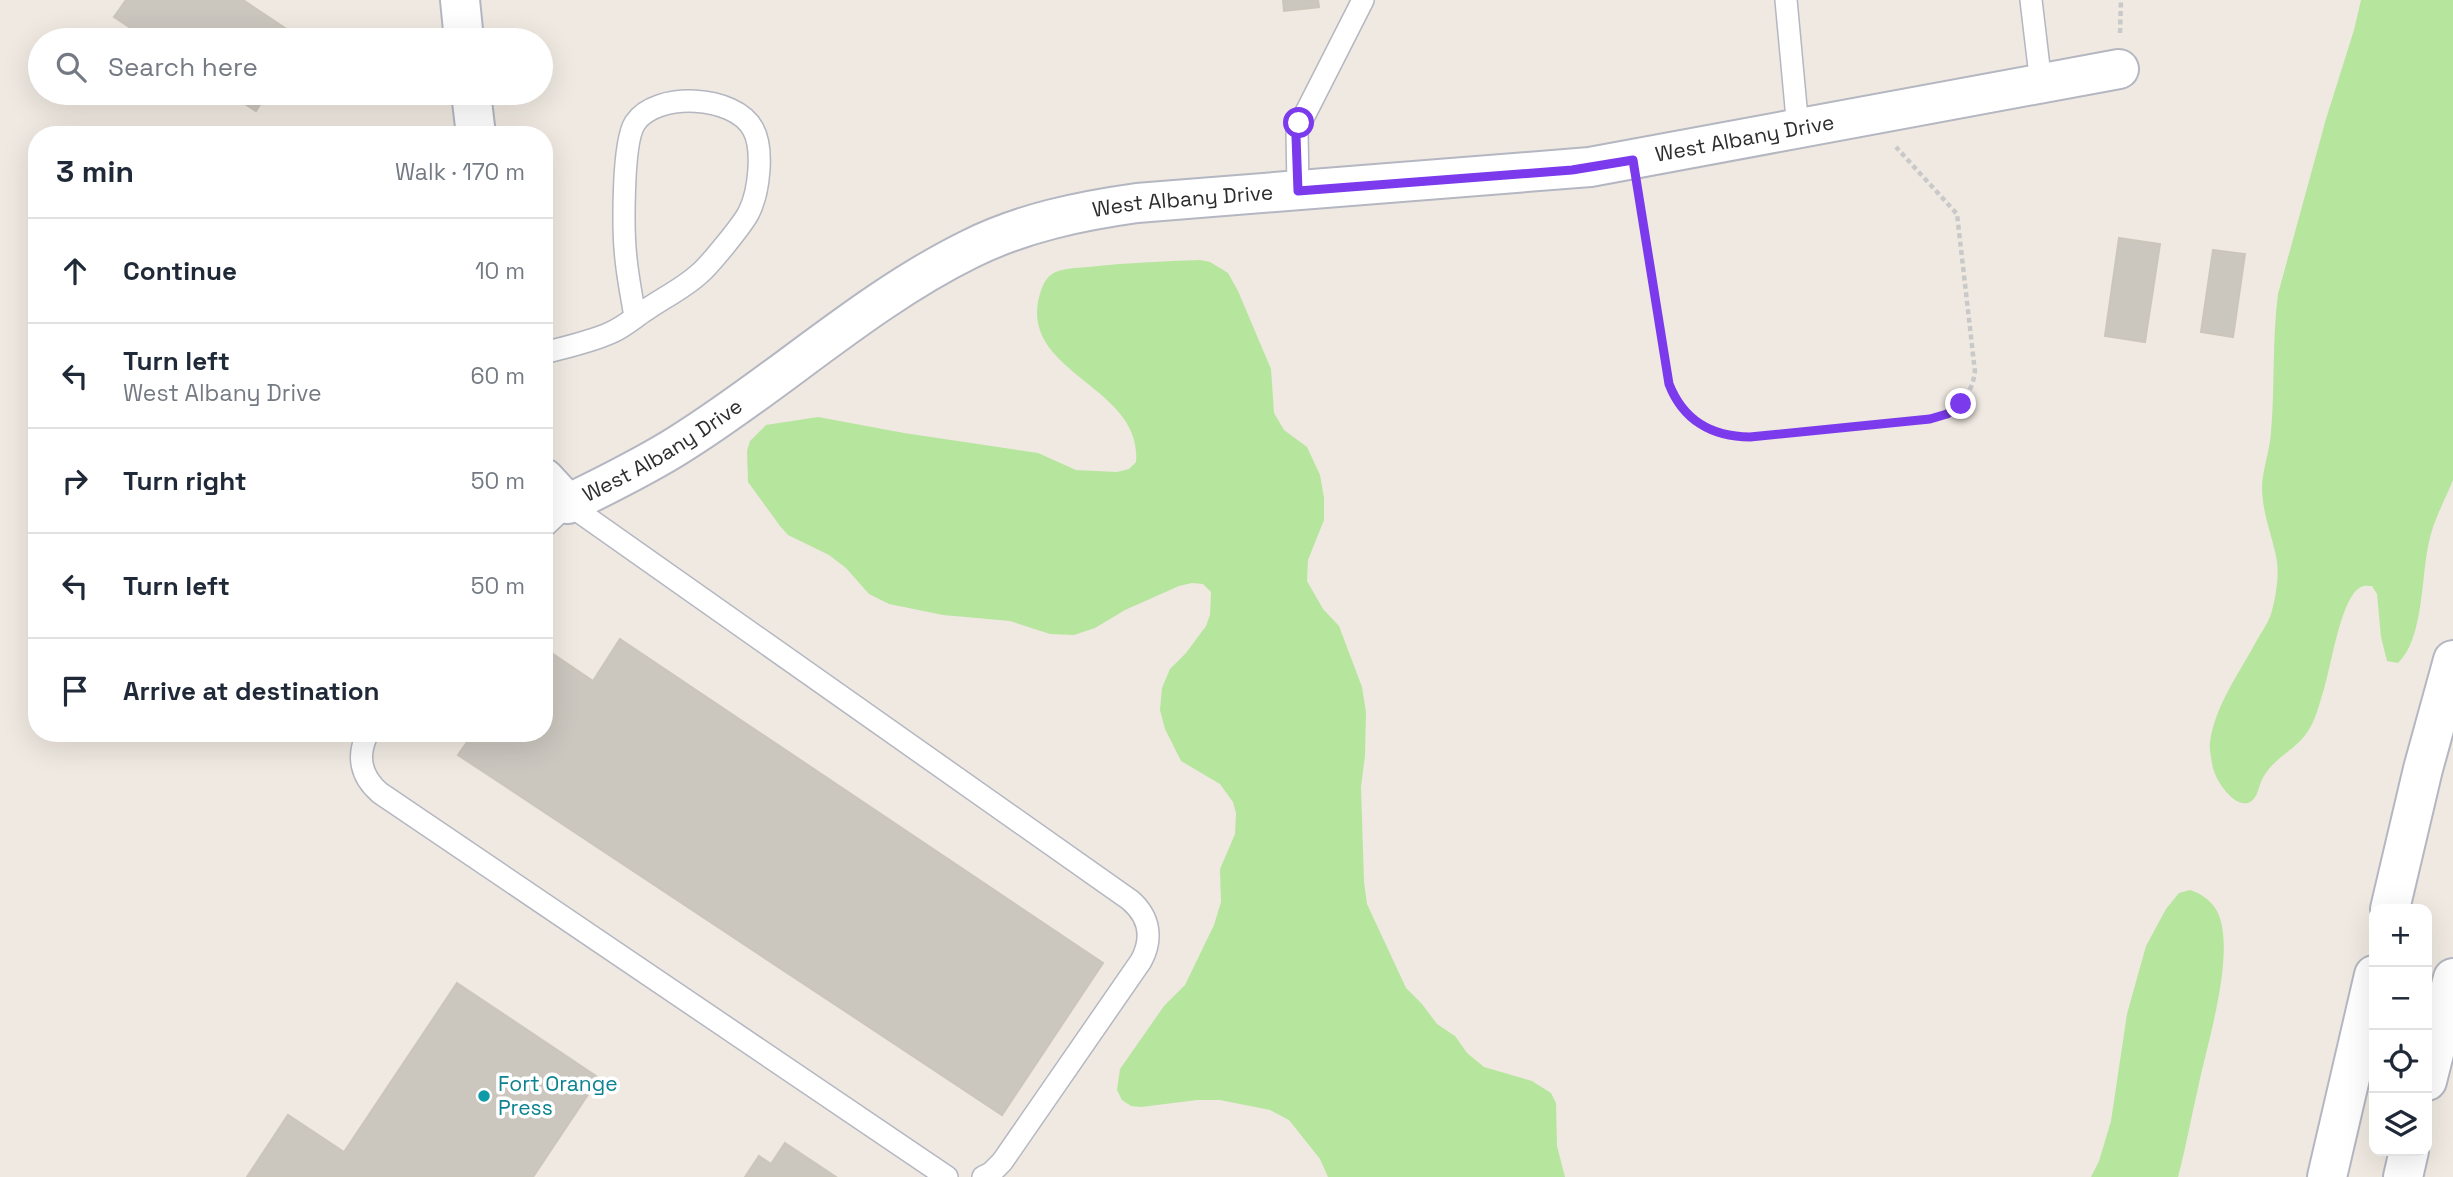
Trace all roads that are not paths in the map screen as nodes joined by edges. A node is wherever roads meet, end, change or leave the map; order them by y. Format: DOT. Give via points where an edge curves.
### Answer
graph roads {
  1 [pos="460,0"];
  2 [pos="1363,0"];
  3 [pos="1786,0"];
  4 [pos="2031,0"];
  5 [pos="463,28"];
  6 [pos="2119,69"];
  7 [pos="2041,84"];
  8 [pos="472,105"];
  9 [pos="475,126"];
  10 [pos="1798,129"];
  11 [pos="1298,191"];
  12 [pos="635,317"];
  13 [pos="553,350"];
  14 [pos="553,503"];
  15 [pos="553,504"];
  16 [pos="2453,660"];
  17 [pos="364,742"];
  18 [pos="2391,904"];
  19 [pos="2453,978"];
  20 [pos="2369,996"];
  21 [pos="2432,1062"];
  22 [pos="2408,1156"];
  23 [pos="947,1177"];
  24 [pos="983,1177"];
  25 [pos="2327,1177"];
  26 [pos="2403,1177"];
  1 -- 5 [label="street"];
  2 -- 11 [label="lane" via="1297,130"];
  3 -- 10 [label="lane"];
  4 -- 7 [label="lane"];
  6 -- 7 [label="street, West Albany Drive"];
  7 -- 10 [label="street, West Albany Drive"];
  8 -- 9 [label="street"];
  10 -- 11 [label="street, West Albany Drive" via="1572,170"];
  11 -- 14 [label="street, West Albany Drive" via="1100,208 1039,222 971,248 916,278 681,444 622,478"];
  12 -- 12 [label="lane" via="699,274 748,214 756,193 757,148 753,129 726,107 672,102 650,109 635,122 625,159 625,257"];
  12 -- 13 [label="lane" via="612,333"];
  15 -- 24 [label="lane" via="1141,911 1148,932 1141,961 1002,1162"];
  16 -- 18 [label="street"];
  17 -- 23 [label="lane" via="362,767 368,782 380,793"];
  19 -- 21 [label="street"];
  20 -- 25 [label="street"];
  22 -- 26 [label="street"];
}
